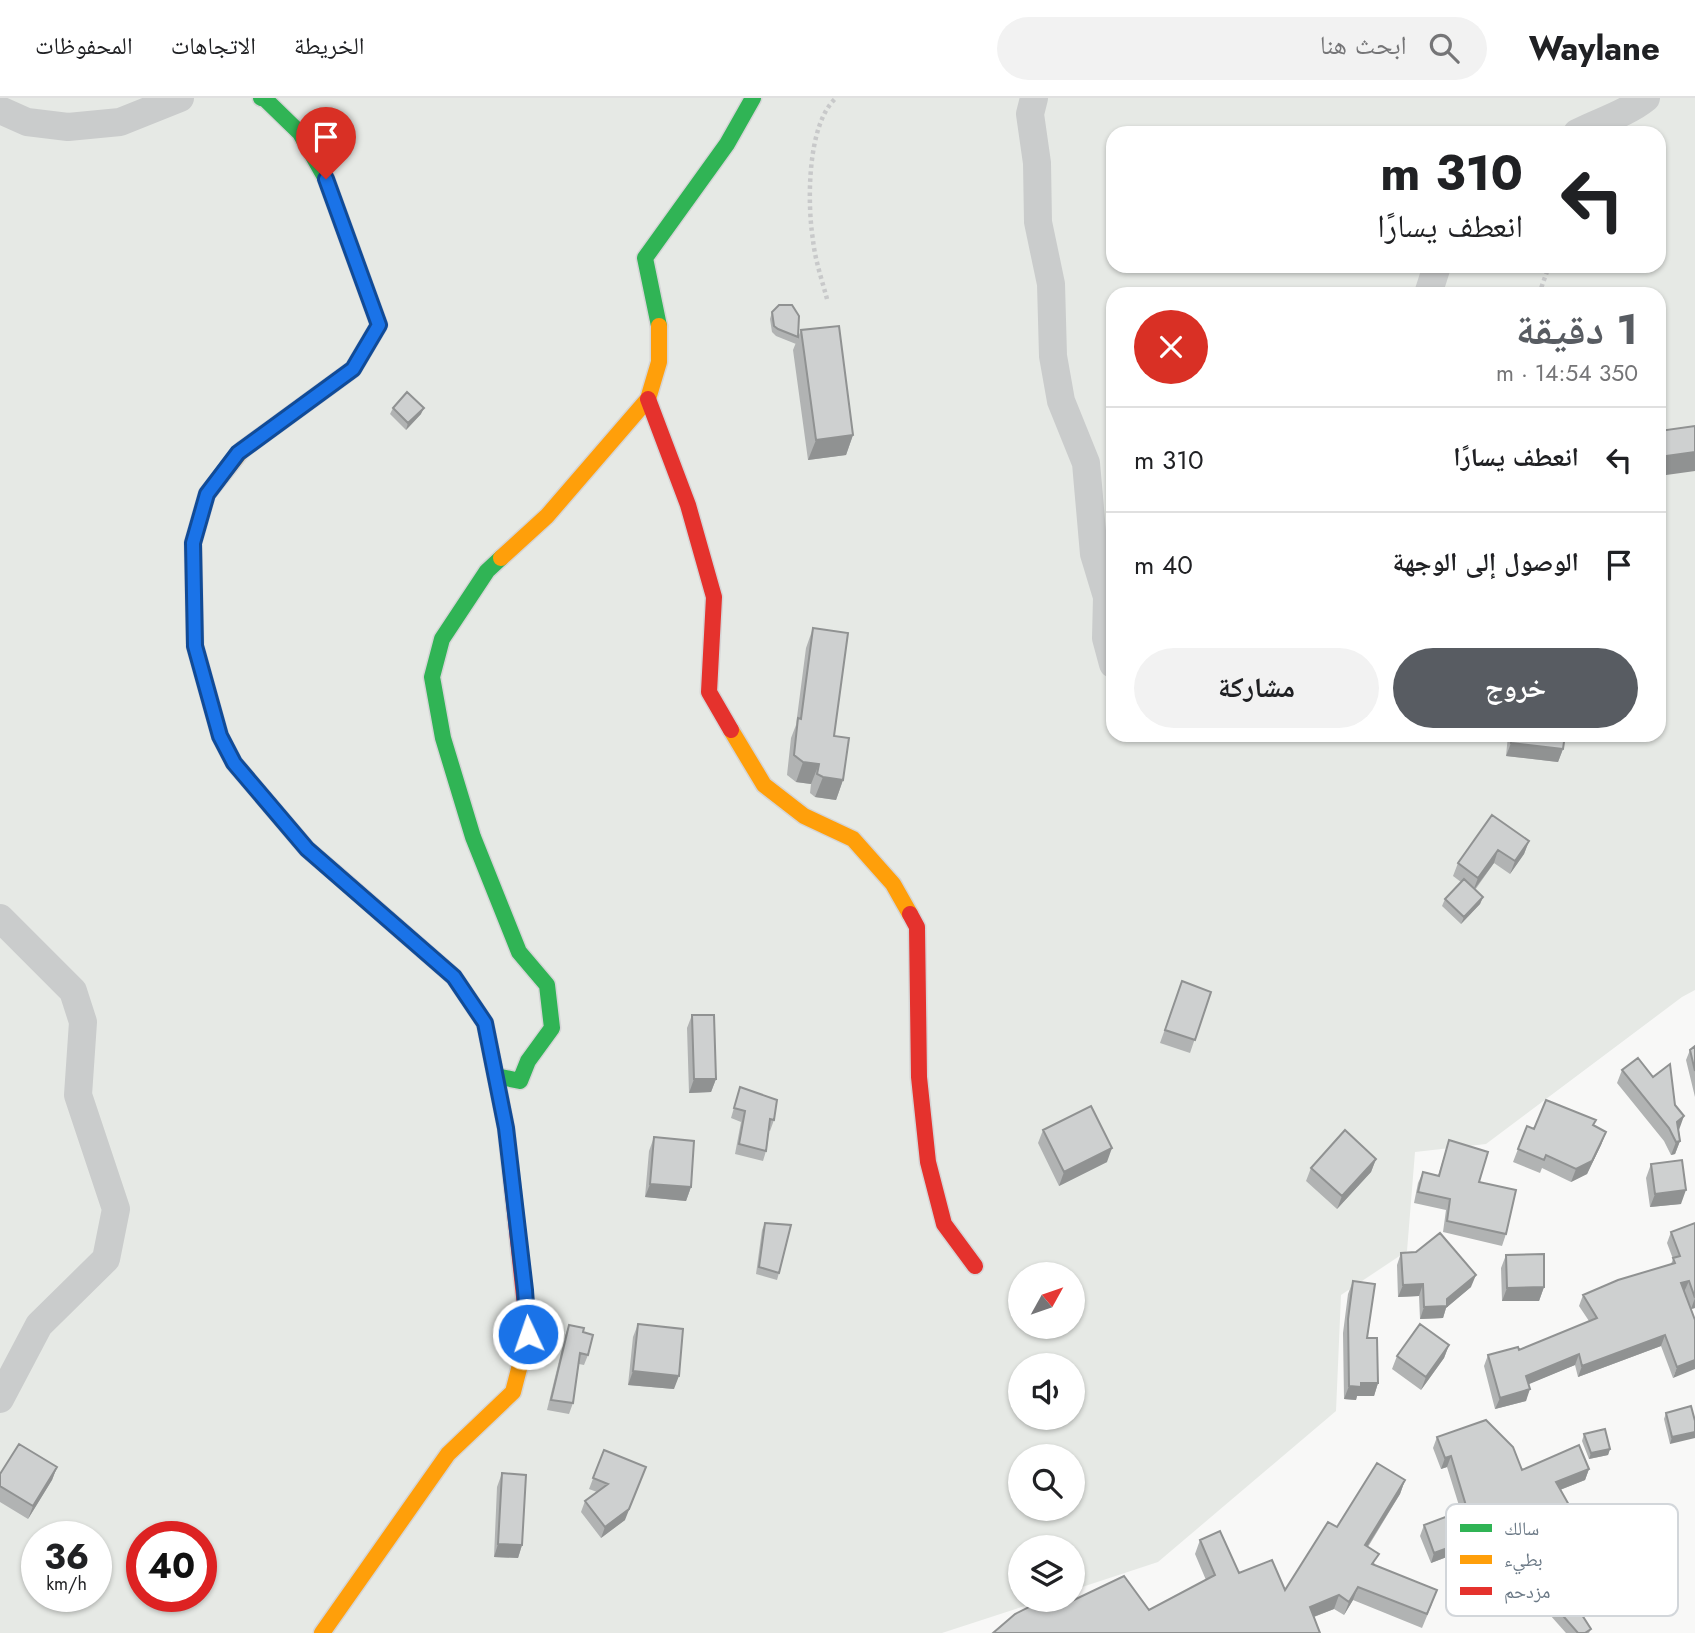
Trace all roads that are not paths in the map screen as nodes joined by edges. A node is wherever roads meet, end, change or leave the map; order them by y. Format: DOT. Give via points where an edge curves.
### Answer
graph roads {
  1 [pos="180,98"];
  2 [pos="261,98"];
  3 [pos="753,98"];
  4 [pos="1034,98"];
  5 [pos="1646,98"];
  6 [pos="0,110"];
  7 [pos="1590,126"];
  8 [pos="648,398"];
  9 [pos="1106,594"];
  10 [pos="0,918"];
  11 [pos="496,1076"];
  12 [pos="975,1266"];
  13 [pos="0,1399"];
  14 [pos="322,1633"];
  1 -- 6 [label="street" via="120,122 68,127 27,122"];
  2 -- 11 [label="street" via="300,133 326,179 379,325 353,369 238,453 207,494 193,543 195,646 220,736 234,763 307,849 454,977 485,1023"];
  3 -- 8 [label="street" via="727,144 645,258 663,337 657,379"];
  4 -- 9 [label="street" via="1030,114 1038,222 1051,284 1053,356 1061,401 1086,463 1094,554"];
  5 -- 7 [label="street"];
  8 -- 11 [label="street" via="547,516 487,571 442,639 432,677 443,738 473,837 519,952 547,985 552,1028 528,1061 520,1082"];
  8 -- 12 [label="street" via="688,505 715,597 709,692 764,785 804,816 853,839 893,884 917,927 919,1077 928,1162 944,1224"];
  10 -- 13 [label="street" via="73,991 83,1022 78,1095 116,1209 106,1259 40,1325"];
  11 -- 14 [label="street" via="527,1312 528,1334 513,1392 448,1454"];
}
